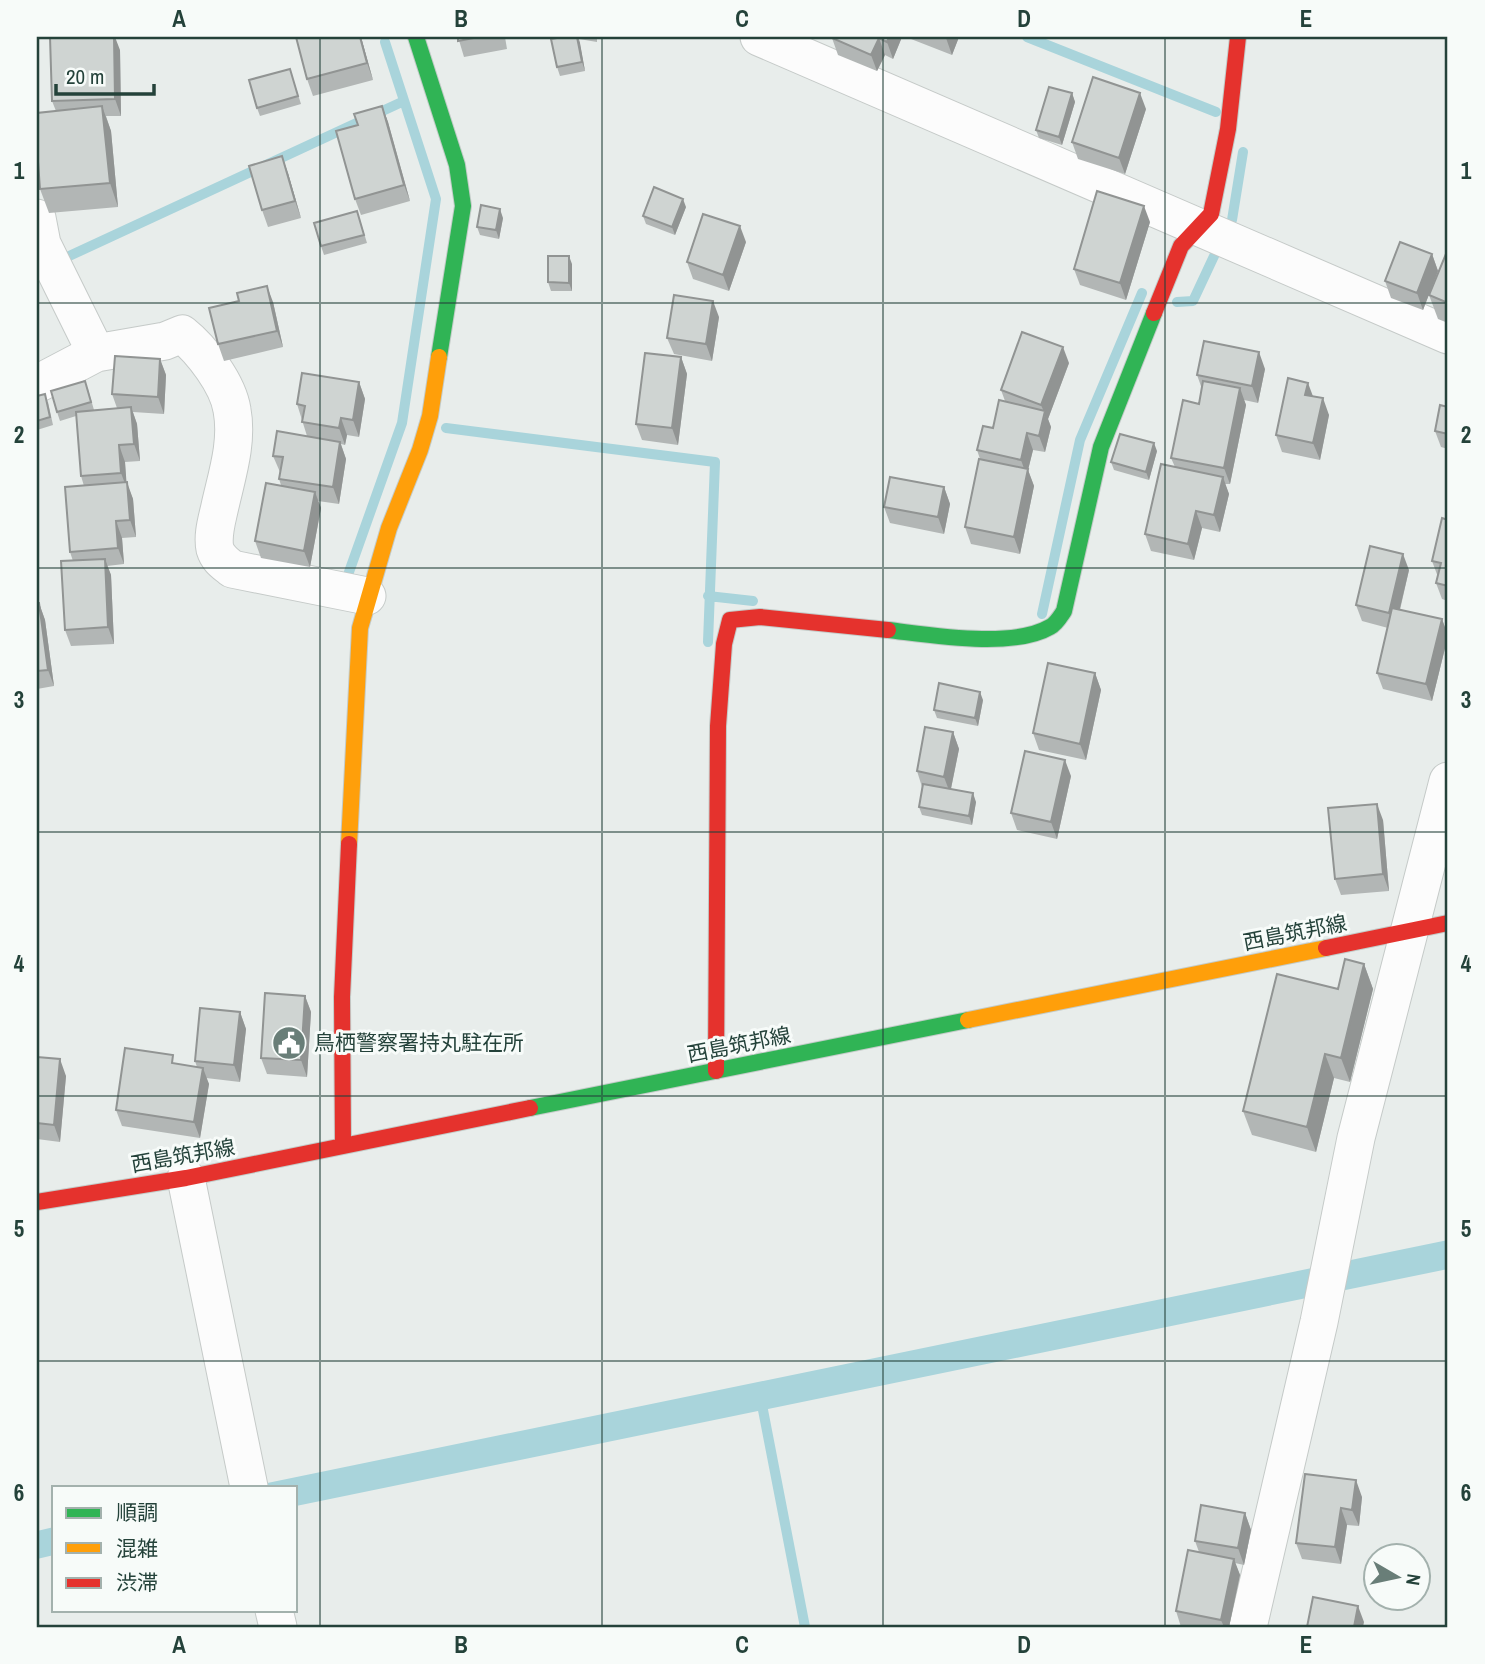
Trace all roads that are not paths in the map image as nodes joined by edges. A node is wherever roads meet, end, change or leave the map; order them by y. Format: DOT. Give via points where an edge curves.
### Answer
graph roads {
  1 [pos="416,37"];
  2 [pos="759,37"];
  3 [pos="1238,37"];
  4 [pos="1198,228"];
  5 [pos="38,236"];
  6 [pos="1448,335"];
  7 [pos="96,353"];
  8 [pos="37,384"];
  9 [pos="367,596"];
  10 [pos="1448,781"];
  11 [pos="1448,923"];
  12 [pos="1408,932"];
  13 [pos="716,1071"];
  14 [pos="343,1146"];
  15 [pos="186,1178"];
  16 [pos="37,1202"];
  17 [pos="248,1482"];
  18 [pos="1248,1627"];
  1 -- 9 [label="street" via="457,165 463,206 430,416"];
  2 -- 4 [label="street"];
  3 -- 4 [label="street" via="1212,214"];
  4 -- 6 [label="street"];
  4 -- 13 [label="street" via="1181,246 1101,447 1064,611 1053,626 1035,634 978,640 760,617 730,620 718,726"];
  5 -- 7 [label="street"];
  7 -- 8 [label="street"];
  7 -- 9 [label="street" via="182,334 196,345 232,408 234,443 214,534 220,560 232,569"];
  9 -- 14 [label="street" via="359,628 342,997"];
  10 -- 12 [label="street"];
  11 -- 12 [label="street, 西島筑邦線"];
  12 -- 13 [label="street, 西島筑邦線"];
  12 -- 18 [label="street" via="1356,1138"];
  13 -- 14 [label="street, 西島筑邦線"];
  14 -- 15 [label="street, 西島筑邦線"];
  15 -- 16 [label="street, 西島筑邦線"];
  15 -- 17 [label="street"];
}
